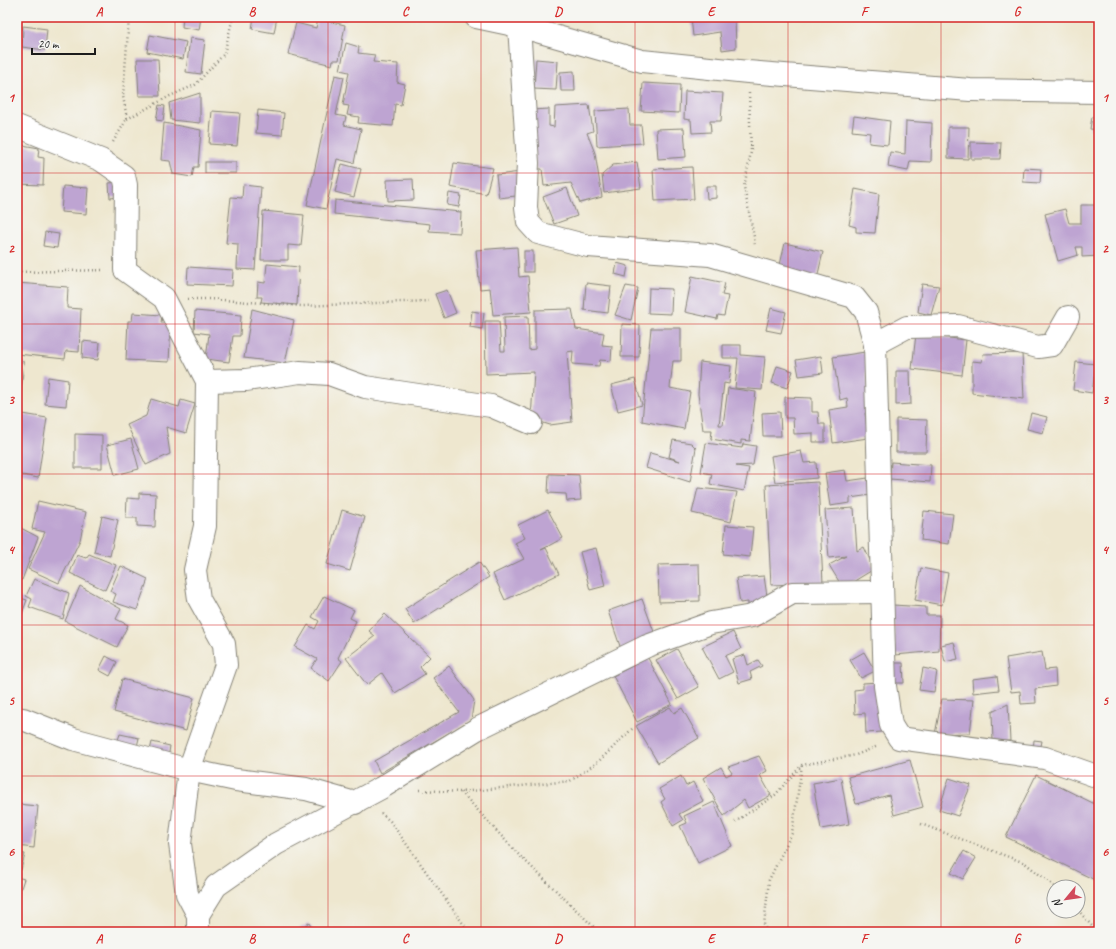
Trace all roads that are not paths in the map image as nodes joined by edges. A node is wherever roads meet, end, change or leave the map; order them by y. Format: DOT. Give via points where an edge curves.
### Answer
graph roads {
  1 [pos="476,17"];
  2 [pos="519,26"];
  3 [pos="1099,92"];
  4 [pos="17,126"];
  5 [pos="1068,317"];
  6 [pos="875,344"];
  7 [pos="207,381"];
  8 [pos="531,423"];
  9 [pos="881,592"];
  10 [pos="17,718"];
  11 [pos="189,770"];
  12 [pos="1099,777"];
  13 [pos="360,800"];
  14 [pos="198,924"];
  1 -- 2 [label="street"];
  2 -- 3 [label="street" via="642,61 970,90"];
  2 -- 6 [label="street" via="528,162 526,207 528,222 538,233 588,246 710,255 854,297 866,312"];
  4 -- 7 [label="street" via="101,160 124,176 125,270 164,298"];
  5 -- 6 [label="street" via="1052,345 1038,347 958,326 907,327"];
  6 -- 9 [label="street"];
  7 -- 8 [label="street" via="246,380 300,372 328,374 365,387 491,406"];
  7 -- 11 [label="street" via="205,526 195,570 199,599 224,644 226,665"];
  9 -- 12 [label="street" via="885,686 891,725 899,738 1045,758"];
  9 -- 13 [label="street" via="792,593 752,616 711,623 647,646 477,729"];
  10 -- 11 [label="street" via="73,739"];
  11 -- 13 [label="street"];
  11 -- 14 [label="street" via="180,844 187,894"];
  13 -- 14 [label="street" via="276,844 216,886"];
}
